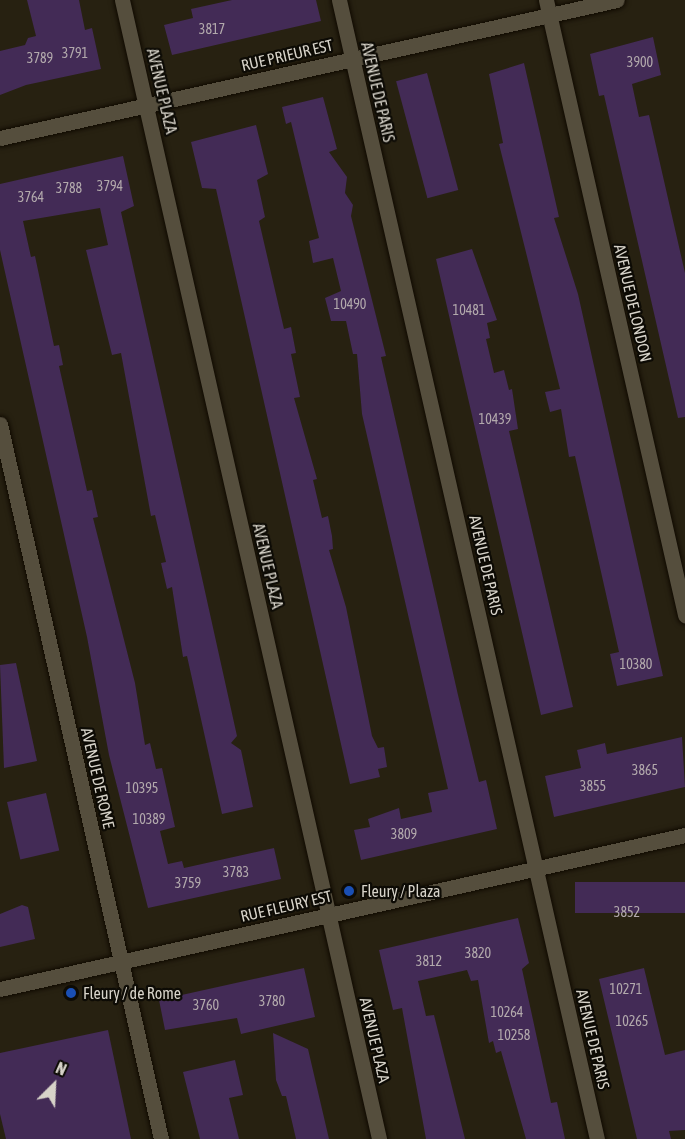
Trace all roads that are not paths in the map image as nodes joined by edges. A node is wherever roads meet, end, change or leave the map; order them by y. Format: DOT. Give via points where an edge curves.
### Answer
graph roads {
  1 [pos="122,0"];
  2 [pos="339,0"];
  3 [pos="617,0"];
  4 [pos="548,8"];
  5 [pos="352,59"];
  6 [pos="146,105"];
  7 [pos="0,138"];
  8 [pos="0,424"];
  9 [pos="685,615"];
  10 [pos="685,835"];
  11 [pos="536,868"];
  12 [pos="328,915"];
  13 [pos="121,961"];
  14 [pos="0,989"];
  15 [pos="161,1139"];
  16 [pos="379,1139"];
  17 [pos="597,1139"];
  1 -- 6 [label="street, AVENUE PLAZA"];
  2 -- 5 [label="street, AVENUE DE PARIS"];
  3 -- 4 [label="street, RUE PRIEUR EST"];
  4 -- 5 [label="street, RUE PRIEUR EST"];
  4 -- 9 [label="street, AVENUE DE LONDON"];
  5 -- 6 [label="street, RUE PRIEUR EST"];
  5 -- 11 [label="street, AVENUE DE PARIS"];
  6 -- 7 [label="street, RUE PRIEUR EST"];
  6 -- 12 [label="street, AVENUE PLAZA"];
  8 -- 13 [label="street, AVENUE DE ROME"];
  10 -- 11 [label="street, RUE FLEURY EST"];
  11 -- 12 [label="street, RUE FLEURY EST"];
  11 -- 17 [label="street, AVENUE DE PARIS"];
  12 -- 13 [label="street, RUE FLEURY EST"];
  12 -- 16 [label="street, AVENUE PLAZA"];
  13 -- 14 [label="street, RUE FLEURY EST"];
  13 -- 15 [label="street, AVENUE DE ROME"];
}
